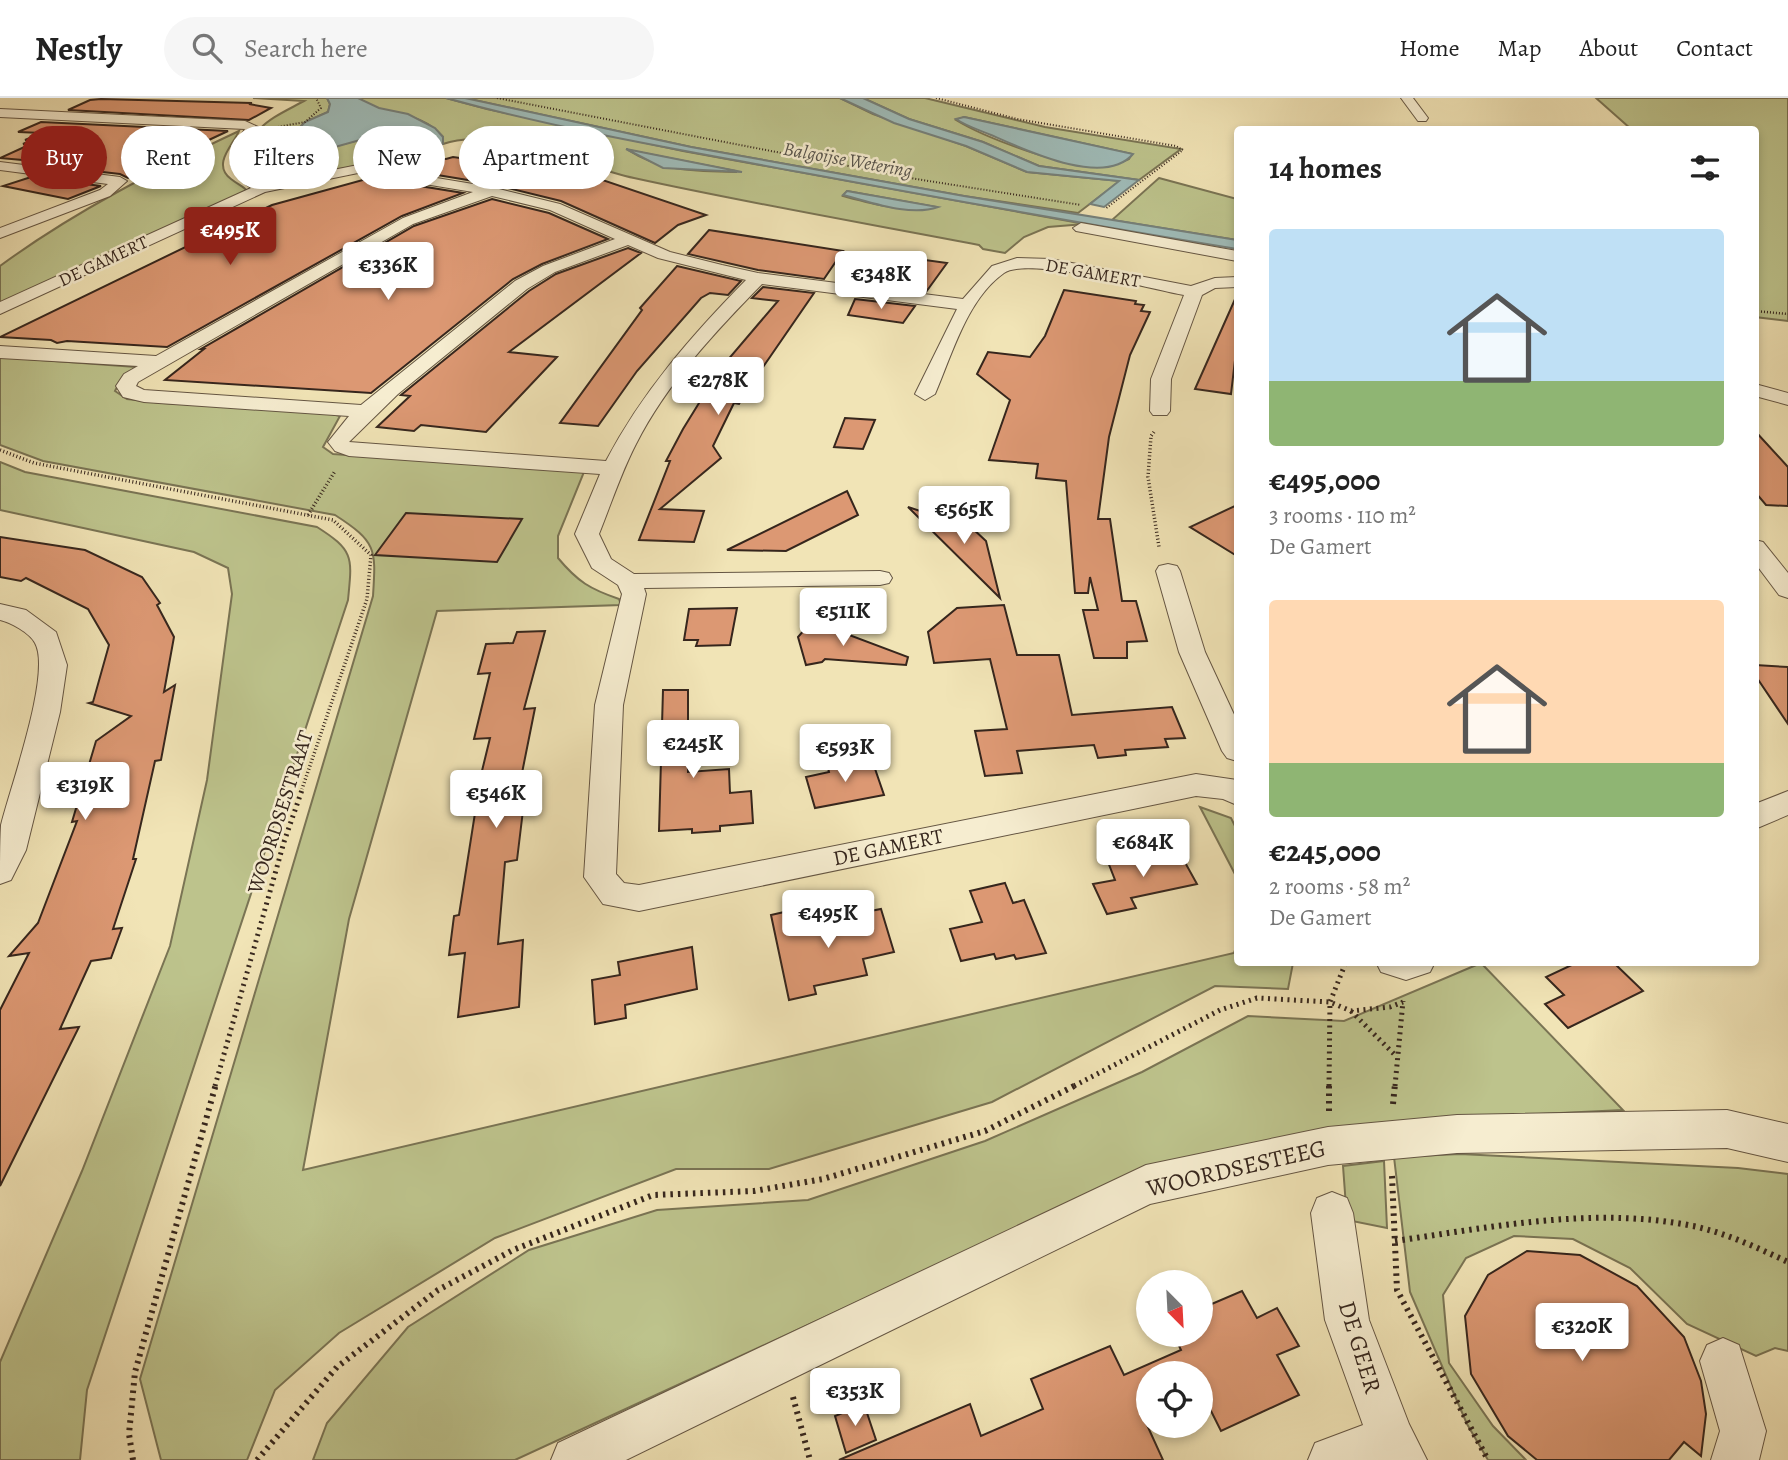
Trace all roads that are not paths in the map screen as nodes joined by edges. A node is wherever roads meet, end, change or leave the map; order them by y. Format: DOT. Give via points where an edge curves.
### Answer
graph roads {
  1 [pos="1407,98"];
  2 [pos="0,113"];
  3 [pos="30,114"];
  4 [pos="1422,118"];
  5 [pos="248,126"];
  6 [pos="0,128"];
  7 [pos="0,166"];
  8 [pos="339,173"];
  9 [pos="261,189"];
  10 [pos="491,191"];
  11 [pos="1081,228"];
  12 [pos="0,233"];
  13 [pos="627,240"];
  14 [pos="1234,255"];
  15 [pos="758,278"];
  16 [pos="1234,282"];
  17 [pos="1194,292"];
  18 [pos="967,305"];
  19 [pos="0,309"];
  20 [pos="0,352"];
  21 [pos="158,362"];
  22 [pos="1759,391"];
  23 [pos="925,394"];
  24 [pos="1788,399"];
  25 [pos="365,411"];
  26 [pos="1160,411"];
  27 [pos="613,468"];
  28 [pos="1759,552"];
  29 [pos="1168,571"];
  30 [pos="880,578"];
  31 [pos="629,581"];
  32 [pos="1788,590"];
  33 [pos="0,612"];
  34 [pos="1234,744"];
  35 [pos="1234,787"];
  36 [pos="1788,802"];
  37 [pos="1759,815"];
  38 [pos="0,871"];
  39 [pos="1788,1143"];
  40 [pos="1332,1213"];
  41 [pos="1723,1362"];
  42 [pos="1397,1449"];
  43 [pos="575,1460"];
  44 [pos="1332,1460"];
  45 [pos="1735,1460"];
  1 -- 4 [label="street"];
  2 -- 3 [label="street"];
  3 -- 5 [label="street"];
  3 -- 6 [label="street"];
  7 -- 12 [label="street" via="120,181 105,193"];
  8 -- 10 [label="street, DE GAMERT" via="358,169"];
  9 -- 19 [label="street, DE GAMERT"];
  10 -- 13 [label="street, DE GAMERT" via="555,207"];
  10 -- 21 [label="street" via="408,221"];
  11 -- 14 [label="street"];
  13 -- 15 [label="street, DE GAMERT" via="664,255"];
  13 -- 25 [label="street" via="549,269 521,285"];
  15 -- 18 [label="street, DE GAMERT"];
  15 -- 27 [label="street" via="703,334 646,409"];
  16 -- 17 [label="street, DE GAMERT" via="1216,282"];
  17 -- 18 [label="street, DE GAMERT" via="1033,262 998,270"];
  17 -- 26 [label="street" via="1161,379"];
  18 -- 23 [label="street, DE GAMERT"];
  20 -- 21 [label="street"];
  21 -- 25 [label="street" via="131,378 126,386 130,393"];
  22 -- 24 [label="street"];
  25 -- 27 [label="street" via="339,435 342,447"];
  27 -- 31 [label="street" via="587,534 601,563"];
  28 -- 32 [label="street"];
  29 -- 34 [label="street" via="1192,652"];
  30 -- 31 [label="street"];
  31 -- 35 [label="street, DE GAMERT" via="634,594 609,705 600,877 615,895 639,898 1196,785"];
  33 -- 38 [label="street" via="17,616 47,638 54,665 47,712 10,850"];
  36 -- 37 [label="street"];
  39 -- 43 [label="street, WOORDSESTEEG" via="1727,1129 1457,1134 1328,1146 1146,1185"];
  40 -- 42 [label="street, DE GEER" via="1347,1320"];
  41 -- 45 [label="street" via="1742,1431"];
  42 -- 44 [label="street, DE GEER"];
}
